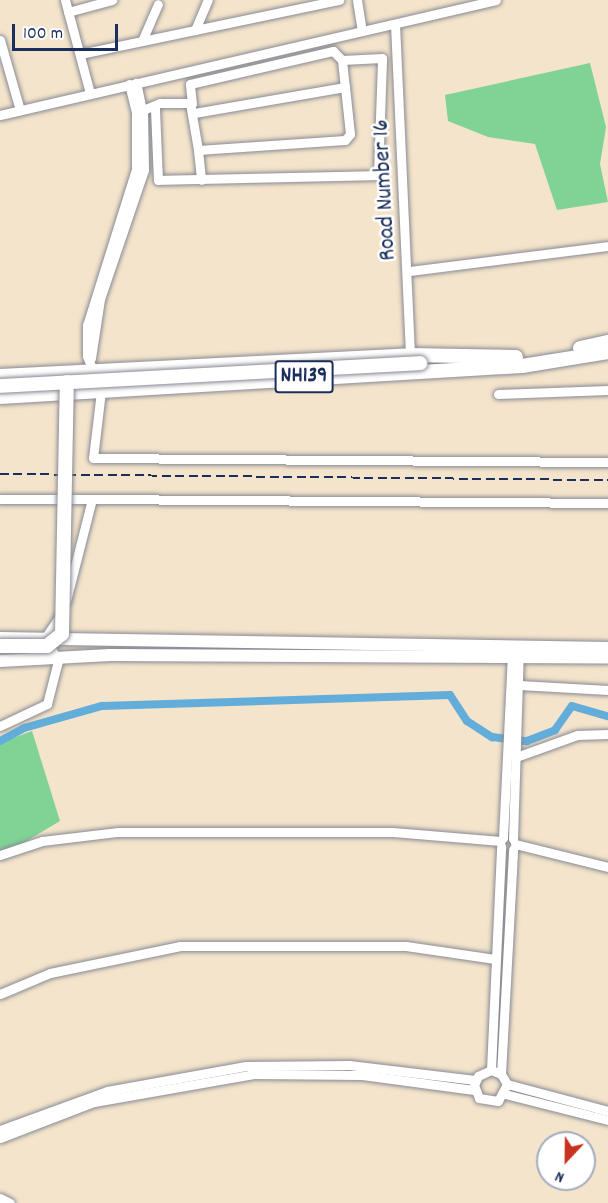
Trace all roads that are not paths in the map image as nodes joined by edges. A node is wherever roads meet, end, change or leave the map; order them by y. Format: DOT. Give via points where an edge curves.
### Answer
graph roads {
  1 [pos="65,0"];
  2 [pos="112,0"];
  3 [pos="208,0"];
  4 [pos="339,0"];
  5 [pos="357,0"];
  6 [pos="496,0"];
  7 [pos="158,4"];
  8 [pos="68,12"];
  9 [pos="395,24"];
  10 [pos="195,30"];
  11 [pos="362,31"];
  12 [pos="0,40"];
  13 [pos="142,41"];
  14 [pos="80,54"];
  15 [pos="342,60"];
  16 [pos="132,84"];
  17 [pos="345,87"];
  18 [pos="90,93"];
  19 [pos="155,109"];
  20 [pos="193,109"];
  21 [pos="20,110"];
  22 [pos="140,113"];
  23 [pos="0,115"];
  24 [pos="198,150"];
  25 [pos="201,180"];
  26 [pos="608,246"];
  27 [pos="410,271"];
  28 [pos="608,342"];
  29 [pos="608,352"];
  30 [pos="426,362"];
  31 [pos="93,365"];
  32 [pos="34,375"];
  33 [pos="0,376"];
  34 [pos="67,382"];
  35 [pos="0,386"];
  36 [pos="608,390"];
  37 [pos="101,391"];
  38 [pos="498,394"];
  39 [pos="35,395"];
  40 [pos="0,397"];
  41 [pos="608,462"];
  42 [pos="0,499"];
  43 [pos="92,500"];
  44 [pos="608,502"];
  45 [pos="0,638"];
  46 [pos="45,638"];
  47 [pos="0,646"];
  48 [pos="608,648"];
  49 [pos="516,653"];
  50 [pos="608,658"];
  51 [pos="0,661"];
  52 [pos="58,662"];
  53 [pos="519,685"];
  54 [pos="608,690"];
  55 [pos="0,726"];
  56 [pos="513,732"];
  57 [pos="608,734"];
  58 [pos="514,754"];
  59 [pos="508,843"];
  60 [pos="0,855"];
  61 [pos="608,867"];
  62 [pos="495,959"];
  63 [pos="0,994"];
  64 [pos="491,1070"];
  65 [pos="501,1074"];
  66 [pos="507,1084"];
  67 [pos="475,1085"];
  68 [pos="505,1094"];
  69 [pos="608,1111"];
  70 [pos="608,1120"];
  71 [pos="0,1130"];
  72 [pos="0,1138"];
  73 [pos="0,1198"];
  74 [pos="10,1203"];
  1 -- 8 [label="street"];
  2 -- 8 [label="street"];
  3 -- 10 [label="street"];
  4 -- 10 [label="street"];
  5 -- 11 [label="street"];
  6 -- 9 [label="street"];
  7 -- 13 [label="street"];
  8 -- 14 [label="street"];
  9 -- 11 [label="street"];
  9 -- 27 [label="street, Road Number 16"];
  10 -- 13 [label="street"];
  11 -- 16 [label="street"];
  12 -- 21 [label="street"];
  13 -- 14 [label="street"];
  14 -- 18 [label="street"];
  15 -- 17 [label="street"];
  15 -- 20 [label="street" via="333,51 190,84"];
  15 -- 25 [label="street" via="378,57 384,62 378,175"];
  16 -- 18 [label="street"];
  16 -- 22 [label="street"];
  17 -- 20 [label="street"];
  17 -- 24 [label="street" via="350,134 345,140"];
  18 -- 21 [label="street"];
  19 -- 20 [label="street" via="160,103"];
  19 -- 22 [label="street"];
  19 -- 25 [label="street" via="157,178"];
  20 -- 24 [label="street"];
  21 -- 23 [label="street"];
  22 -- 31 [label="street" via="134,181 86,336"];
  24 -- 25 [label="street"];
  26 -- 27 [label="street"];
  27 -- 30 [label="street, Road Number 16"];
  28 -- 30 [label="highway, NH139" via="515,358"];
  29 -- 30 [label="highway, NH139" via="522,366"];
  30 -- 31 [label="highway, NH139"];
  30 -- 34 [label="highway, bridge"];
  30 -- 37 [label="highway, NH139"];
  31 -- 32 [label="highway, NH139"];
  31 -- 37 [label="street"];
  32 -- 33 [label="highway, NH139"];
  32 -- 39 [label="highway"];
  34 -- 35 [label="highway, bridge"];
  34 -- 47 [label="highway, bridge" via="62,634 47,646"];
  36 -- 38 [label="street"];
  37 -- 39 [label="highway, NH139"];
  37 -- 41 [label="street" via="93,458"];
  39 -- 40 [label="highway, NH139"];
  42 -- 43 [label="street"];
  43 -- 44 [label="street"];
  43 -- 46 [label="street" via="74,580 57,624"];
  45 -- 46 [label="main road"];
  46 -- 49 [label="main road"];
  46 -- 52 [label="street"];
  48 -- 49 [label="main road"];
  49 -- 50 [label="main road"];
  49 -- 52 [label="main road" via="110,654"];
  49 -- 53 [label="street"];
  49 -- 56 [label="street"];
  51 -- 52 [label="main road"];
  52 -- 55 [label="street" via="47,704"];
  53 -- 54 [label="street"];
  53 -- 56 [label="street"];
  56 -- 58 [label="street"];
  57 -- 58 [label="street" via="577,735"];
  58 -- 59 [label="street"];
  59 -- 60 [label="street" via="360,831 118,832 42,841"];
  59 -- 61 [label="street"];
  59 -- 62 [label="street"];
  59 -- 65 [label="street"];
  62 -- 63 [label="street" via="406,946 180,946 50,973"];
  62 -- 64 [label="street"];
  64 -- 65 [label="street"];
  64 -- 67 [label="street"];
  65 -- 66 [label="street"];
  66 -- 68 [label="street"];
  66 -- 69 [label="street"];
  67 -- 68 [label="street" via="488,1102"];
  67 -- 71 [label="street" via="359,1066 246,1066 107,1091"];
  67 -- 72 [label="street" via="363,1075 254,1074 94,1102"];
  68 -- 70 [label="street"];
  73 -- 74 [label="street"];
}
